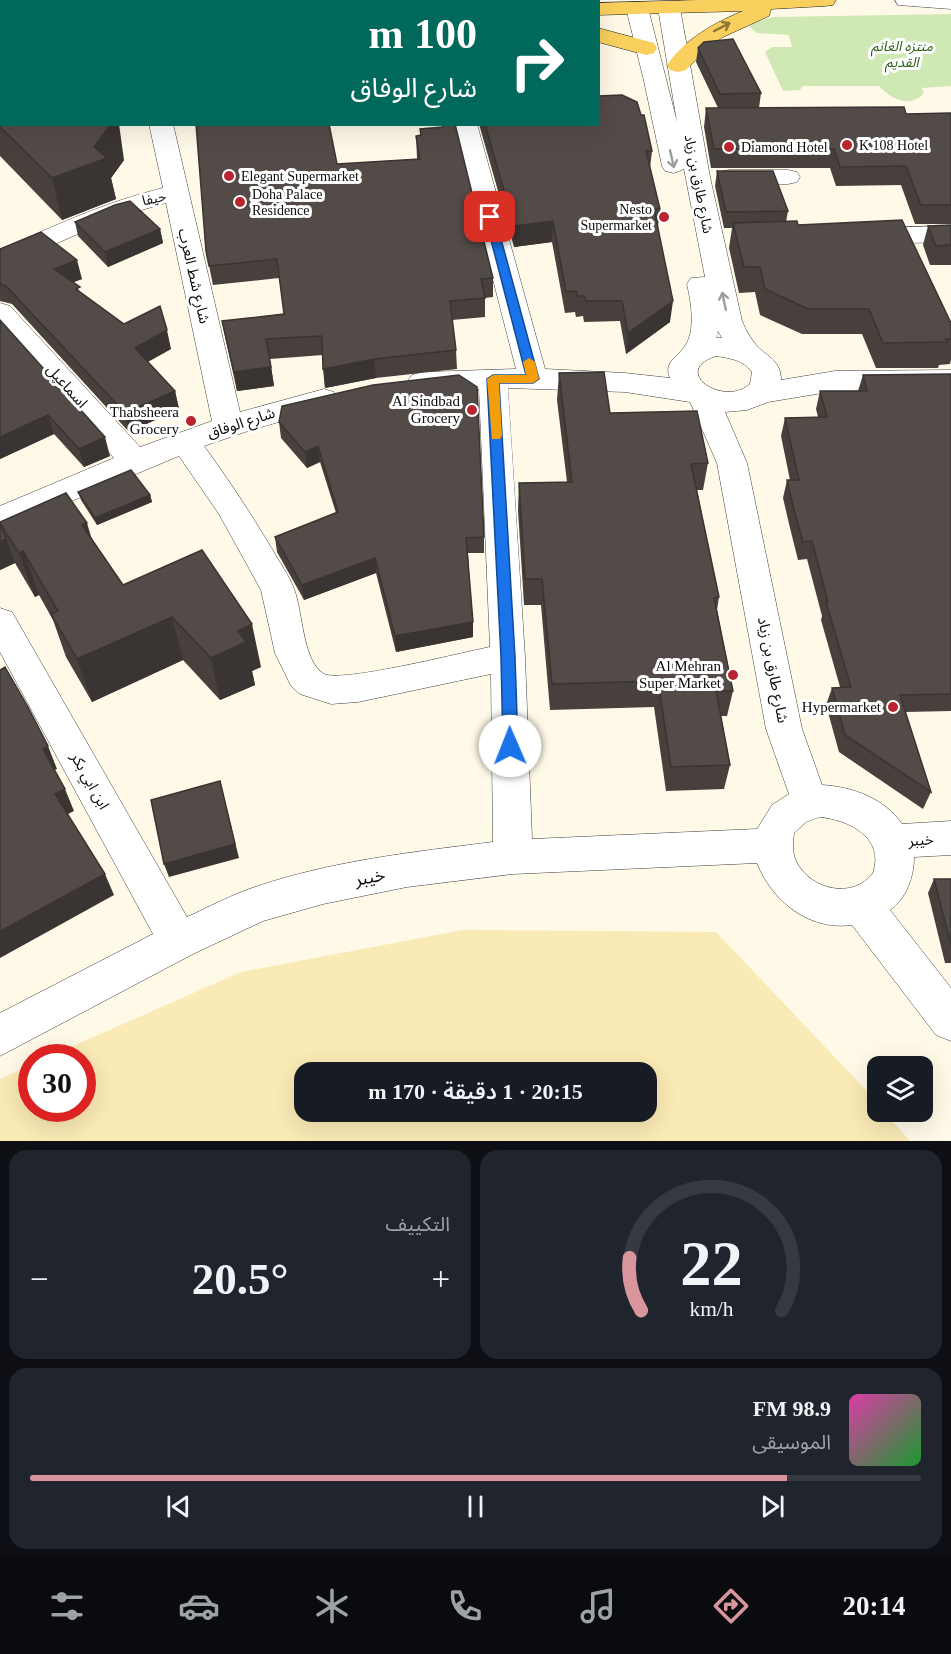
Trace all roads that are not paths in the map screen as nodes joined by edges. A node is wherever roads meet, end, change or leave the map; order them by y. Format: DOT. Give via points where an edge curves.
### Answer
graph roads {
  1 [pos="825,0"];
  2 [pos="906,0"];
  3 [pos="783,3"];
  4 [pos="951,3"];
  5 [pos="639,4"];
  6 [pos="669,8"];
  7 [pos="600,9"];
  8 [pos="600,36"];
  9 [pos="646,48"];
  10 [pos="678,65"];
  11 [pos="667,112"];
  12 [pos="162,126"];
  13 [pos="466,126"];
  14 [pos="698,177"];
  15 [pos="788,177"];
  16 [pos="175,193"];
  17 [pos="951,234"];
  18 [pos="836,236"];
  19 [pos="0,260"];
  20 [pos="0,312"];
  21 [pos="694,354"];
  22 [pos="753,357"];
  23 [pos="493,379"];
  24 [pos="533,379"];
  25 [pos="951,380"];
  26 [pos="603,381"];
  27 [pos="835,381"];
  28 [pos="392,386"];
  29 [pos="351,393"];
  30 [pos="697,394"];
  31 [pos="756,395"];
  32 [pos="228,426"];
  33 [pos="185,442"];
  34 [pos="134,460"];
  35 [pos="732,463"];
  36 [pos="0,519"];
  37 [pos="0,621"];
  38 [pos="508,657"];
  39 [pos="811,802"];
  40 [pos="951,838"];
  41 [pos="891,842"];
  42 [pos="773,845"];
  43 [pos="513,857"];
  44 [pos="862,906"];
  45 [pos="179,941"];
  46 [pos="951,1021"];
  47 [pos="0,1035"];
  1 -- 3 [label="main road"];
  2 -- 4 [label="street"];
  3 -- 6 [label="main road"];
  10 -- 3 [label="main road, one-way" via="712,33"];
  5 -- 6 [label="main road"];
  5 -- 7 [label="main road"];
  5 -- 9 [label="street, شارع طارق بن زياد"];
  6 -- 10 [label="street, شارع طارق بن زياد"];
  8 -- 9 [label="main road"];
  9 -- 11 [label="street, شارع طارق بن زياد"];
  10 -- 11 [label="street, شارع طارق بن زياد"];
  11 -- 14 [label="street, شارع طارق بن زياد"];
  11 -- 21 [label="street, شارع طارق بن زياد, one-way" via="705,301 705,334"];
  12 -- 16 [label="street, شارع شط العرب"];
  13 -- 24 [label="street"];
  14 -- 15 [label="street"];
  22 -- 14 [label="street, شارع طارق بن زياد, one-way" via="728,321 721,238"];
  16 -- 19 [label="street, حيفا" via="108,212"];
  16 -- 32 [label="street, شارع شط العرب"];
  17 -- 18 [label="street"];
  20 -- 34 [label="street, اسماعيل"];
  21 -- 22 [label="street" via="725,347"];
  21 -- 26 [label="street" via="650,371"];
  21 -- 30 [label="street" via="684,363 682,372 684,382"];
  22 -- 27 [label="street"];
  22 -- 31 [label="street" via="767,376"];
  23 -- 24 [label="street"];
  23 -- 28 [label="street"];
  23 -- 38 [label="street"];
  24 -- 26 [label="street"];
  25 -- 27 [label="street"];
  26 -- 30 [label="street"];
  27 -- 31 [label="street"];
  29 -- 32 [label="street, شارع الوفاق"];
  30 -- 31 [label="street" via="728,403"];
  30 -- 35 [label="street, شارع طارق بن زياد"];
  31 -- 35 [label="street, شارع طارق بن زياد"];
  32 -- 33 [label="street, شارع الوفاق"];
  33 -- 34 [label="street, شارع الوفاق"];
  33 -- 38 [label="street" via="243,528 278,591 292,653 303,676 312,684 331,690 358,688"];
  34 -- 36 [label="street, شارع الوفاق"];
  35 -- 39 [label="street, شارع طارق بن زياد" via="784,729"];
  37 -- 45 [label="street, ابن ابي بكر"];
  38 -- 43 [label="street"];
  39 -- 41 [label="street" via="837,802 870,815"];
  39 -- 42 [label="street" via="791,810 781,820"];
  40 -- 41 [label="street, خيبر"];
  41 -- 44 [label="street" via="896,868 892,881 885,892"];
  42 -- 43 [label="street, خيبر"];
  42 -- 44 [label="street" via="782,876 808,899 826,906"];
  43 -- 45 [label="street, خيبر" via="407,870 323,886 256,904"];
  44 -- 46 [label="street"];
  45 -- 47 [label="street, خيبر"];
}
